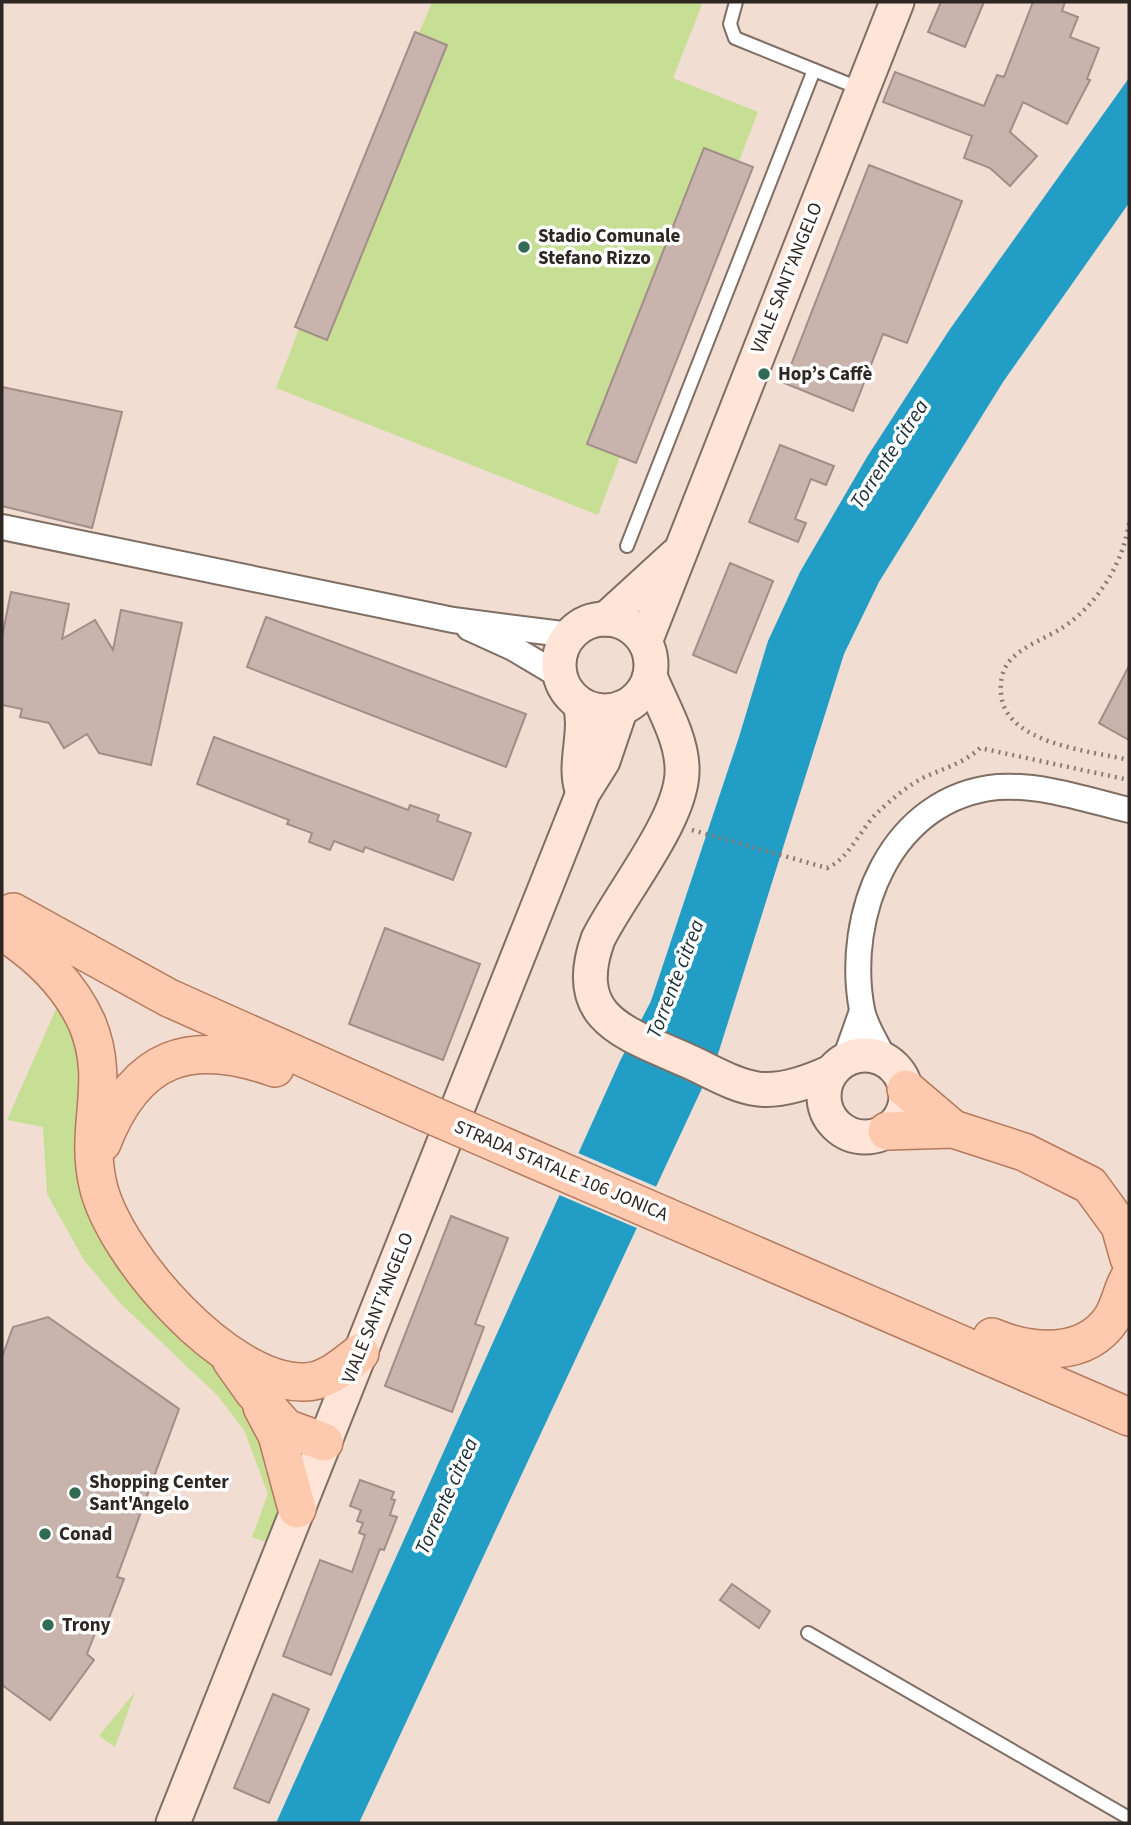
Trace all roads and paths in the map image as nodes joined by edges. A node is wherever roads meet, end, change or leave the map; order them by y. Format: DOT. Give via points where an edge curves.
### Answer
graph roads {
  1 [pos="736,2"];
  2 [pos="897,2"];
  3 [pos="814,70"];
  4 [pos="861,89"];
  5 [pos="1129,523"];
  6 [pos="2,527"];
  7 [pos="627,546"];
  8 [pos="678,554"];
  9 [pos="606,619"];
  10 [pos="453,620"];
  11 [pos="570,635"];
  12 [pos="645,642"];
  13 [pos="560,676"];
  14 [pos="650,676"];
  15 [pos="580,704"];
  16 [pos="623,707"];
  17 [pos="679,747"];
  18 [pos="1129,760"];
  19 [pos="583,793"];
  20 [pos="1129,810"];
  21 [pos="692,830"];
  22 [pos="789,859"];
  23 [pos="2,905"];
  24 [pos="2,931"];
  25 [pos="862,1011"];
  26 [pos="884,1059"];
  27 [pos="838,1066"];
  28 [pos="760,1089"];
  29 [pos="906,1089"];
  30 [pos="414,1107"];
  31 [pos="829,1117"];
  32 [pos="953,1129"];
  33 [pos="887,1131"];
  34 [pos="94,1154"];
  35 [pos="1129,1258"];
  36 [pos="788,1268"];
  37 [pos="1129,1278"];
  38 [pos="360,1353"];
  39 [pos="261,1379"];
  40 [pos="1129,1417"];
  41 [pos="326,1437"];
  42 [pos="297,1509"];
  43 [pos="808,1633"];
  44 [pos="1129,1818"];
  45 [pos="173,1823"];
  1 -- 3 [label="lane" via="730,24 735,38"];
  2 -- 4 [label="main road, VIALE SANT'ANGELO"];
  3 -- 4 [label="lane"];
  3 -- 7 [label="lane"];
  4 -- 8 [label="main road, VIALE SANT'ANGELO"];
  5 -- 18 [label="path" via="1115,568 1088,606 1009,662 1000,686 1005,710 1025,732"];
  6 -- 10 [label="street"];
  8 -- 9 [label="main road, VIALE SANT'ANGELO"];
  8 -- 12 [label="main road, VIALE SANT'ANGELO"];
  9 -- 11 [label="main road" via="593,620"];
  9 -- 12 [label="main road" via="622,622"];
  10 -- 11 [label="street"];
  10 -- 13 [label="street"];
  11 -- 13 [label="main road" via="560,654"];
  12 -- 14 [label="main road"];
  13 -- 15 [label="main road"];
  14 -- 16 [label="main road" via="645,689"];
  14 -- 17 [label="main road"];
  15 -- 16 [label="main road" via="600,711"];
  15 -- 19 [label="main road, VIALE SANT'ANGELO" via="584,718 578,779"];
  16 -- 17 [label="main road"];
  16 -- 19 [label="main road, VIALE SANT'ANGELO" via="603,761"];
  17 -- 28 [label="main road" via="678,797 605,925 591,960 592,998 601,1013 624,1032"];
  19 -- 38 [label="main road, VIALE SANT'ANGELO"];
  20 -- 25 [label="street" via="1017,786 964,794 935,807 892,848 875,879 860,944"];
  21 -- 22 [label="path"];
  23 -- 30 [label="main road, STRADA STATALE 106 JONICA" via="160,994"];
  24 -- 34 [label="main road" via="35,953 58,976 86,1021 100,1076"];
  25 -- 26 [label="street"];
  25 -- 27 [label="street"];
  26 -- 27 [label="main road" via="871,1054"];
  26 -- 29 [label="main road" via="894,1066"];
  27 -- 28 [label="main road" via="797,1085"];
  27 -- 31 [label="main road" via="823,1094"];
  28 -- 31 [label="main road" via="793,1107"];
  29 -- 32 [label="main road"];
  29 -- 33 [label="main road" via="903,1113"];
  30 -- 34 [label="main road" via="362,1100 237,1055 198,1053 167,1062 132,1087"];
  30 -- 36 [label="main road, STRADA STATALE 106 JONICA, bridge"];
  31 -- 33 [label="main road" via="849,1134 862,1137"];
  32 -- 33 [label="main road"];
  32 -- 35 [label="main road" via="1024,1152 1090,1185 1120,1226"];
  34 -- 39 [label="main road" via="107,1214 128,1248 179,1309"];
  36 -- 37 [label="main road" via="831,1268 1017,1348 1035,1350 1061,1349 1097,1333 1113,1316"];
  36 -- 40 [label="main road, STRADA STATALE 106 JONICA"];
  38 -- 39 [label="main road" via="316,1380"];
  38 -- 41 [label="main road, VIALE SANT'ANGELO"];
  39 -- 41 [label="main road" via="286,1428"];
  39 -- 42 [label="main road"];
  41 -- 42 [label="main road, VIALE SANT'ANGELO"];
  42 -- 45 [label="main road, VIALE SANT'ANGELO"];
  43 -- 44 [label="lane"];
}
